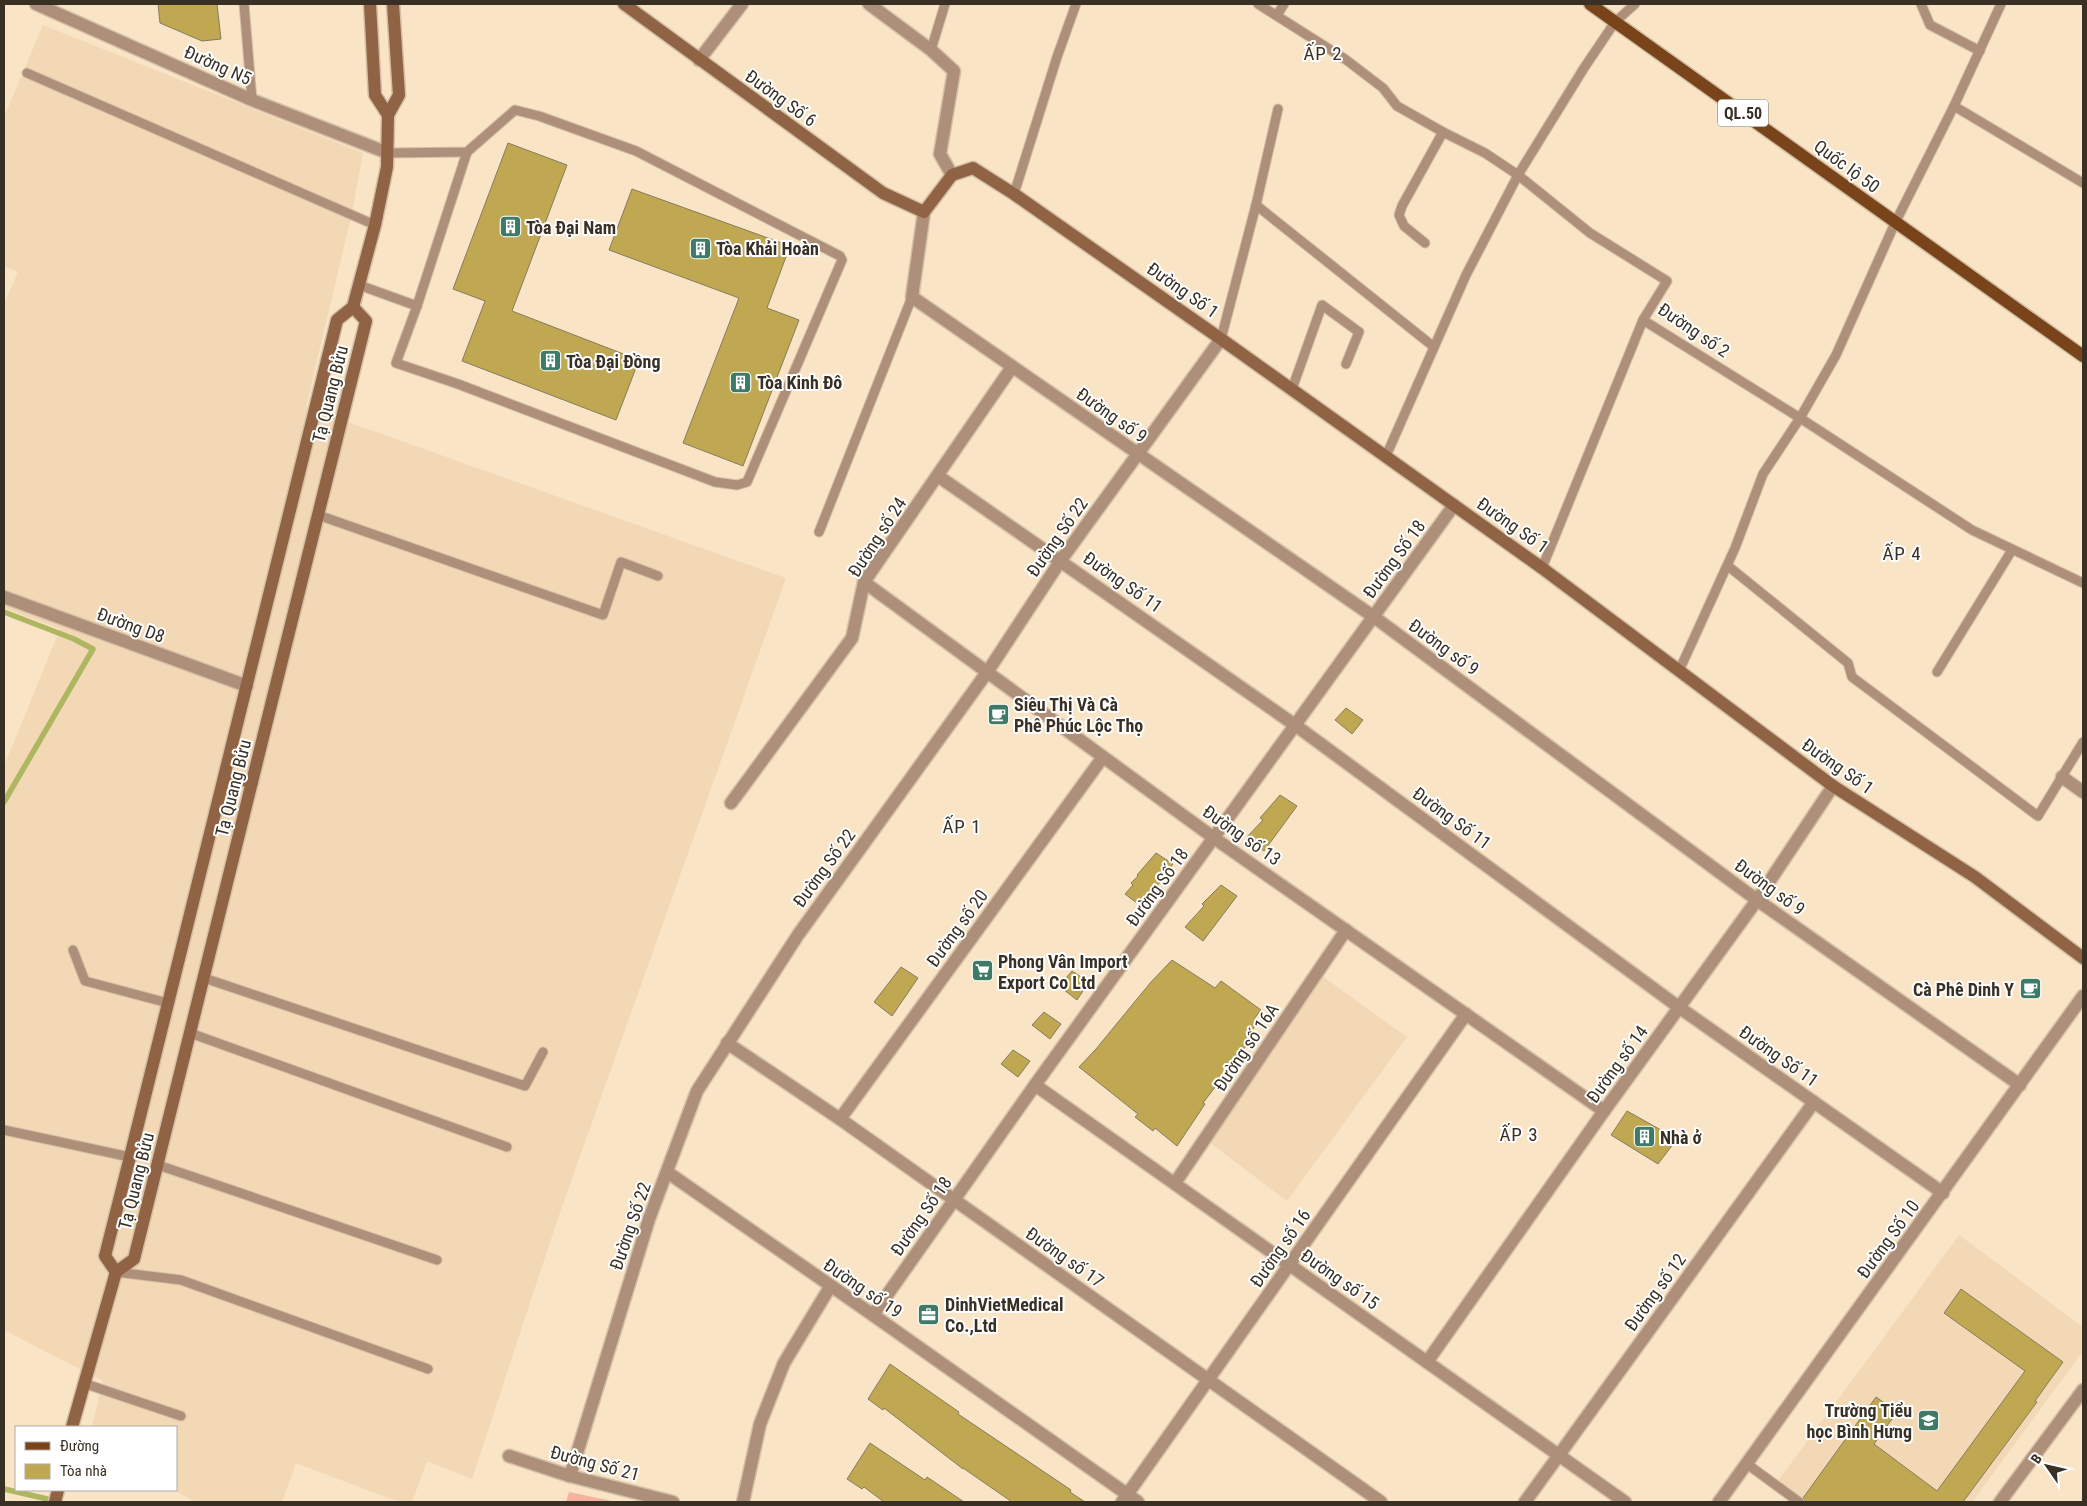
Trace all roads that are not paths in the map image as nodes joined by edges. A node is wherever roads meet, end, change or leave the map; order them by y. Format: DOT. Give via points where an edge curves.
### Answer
graph roads {
  1 [pos="36,4"];
  2 [pos="244,4"];
  3 [pos="370,4"];
  4 [pos="393,4"];
  5 [pos="624,4"];
  6 [pos="742,4"];
  7 [pos="870,4"];
  8 [pos="945,4"];
  9 [pos="1076,4"];
  10 [pos="1258,4"];
  11 [pos="1284,4"];
  12 [pos="1590,4"];
  13 [pos="1635,4"];
  14 [pos="1921,4"];
  15 [pos="2001,4"];
  16 [pos="1277,15"];
  17 [pos="1615,22"];
  18 [pos="931,50"];
  19 [pos="1980,50"];
  20 [pos="699,60"];
  21 [pos="27,73"];
  22 [pos="252,100"];
  23 [pos="1954,106"];
  24 [pos="1278,109"];
  25 [pos="388,115"];
  26 [pos="1443,132"];
  27 [pos="467,152"];
  28 [pos="388,153"];
  29 [pos="952,175"];
  30 [pos="1518,175"];
  31 [pos="2083,183"];
  32 [pos="1014,194"];
  33 [pos="1256,205"];
  34 [pos="924,212"];
  35 [pos="1895,223"];
  36 [pos="375,225"];
  37 [pos="1425,243"];
  38 [pos="358,285"];
  39 [pos="912,297"];
  40 [pos="417,306"];
  41 [pos="353,307"];
  42 [pos="1643,320"];
  43 [pos="1221,339"];
  44 [pos="1434,347"];
  45 [pos="2083,356"];
  46 [pos="1346,364"];
  47 [pos="1012,367"];
  48 [pos="1292,390"];
  49 [pos="1800,418"];
  50 [pos="1137,453"];
  51 [pos="1386,456"];
  52 [pos="938,476"];
  53 [pos="1454,505"];
  54 [pos="318,515"];
  55 [pos="818,532"];
  56 [pos="2012,550"];
  57 [pos="1061,560"];
  58 [pos="1728,566"];
  59 [pos="1542,568"];
  60 [pos="658,576"];
  61 [pos="864,582"];
  62 [pos="2083,583"];
  63 [pos="4,597"];
  64 [pos="1374,617"];
  65 [pos="988,671"];
  66 [pos="1679,671"];
  67 [pos="1937,672"];
  68 [pos="247,686"];
  69 [pos="1296,725"];
  70 [pos="2083,742"];
  71 [pos="1104,757"];
  72 [pos="224,776"];
  73 [pos="2062,777"];
  74 [pos="252,782"];
  75 [pos="1833,786"];
  76 [pos="2083,792"];
  77 [pos="731,803"];
  78 [pos="1214,838"];
  79 [pos="1757,900"];
  80 [pos="1346,930"];
  81 [pos="74,950"];
  82 [pos="2083,958"];
  83 [pos="204,978"];
  84 [pos="2083,996"];
  85 [pos="168,1004"];
  86 [pos="1680,1008"];
  87 [pos="1466,1014"];
  88 [pos="190,1033"];
  89 [pos="727,1043"];
  90 [pos="544,1052"];
  91 [pos="1035,1085"];
  92 [pos="2020,1085"];
  93 [pos="1814,1102"];
  94 [pos="1604,1111"];
  95 [pos="840,1119"];
  96 [pos="4,1130"];
  97 [pos="507,1146"];
  98 [pos="130,1157"];
  99 [pos="158,1165"];
  100 [pos="667,1172"];
  101 [pos="1174,1183"];
  102 [pos="1943,1193"];
  103 [pos="954,1200"];
  104 [pos="437,1260"];
  105 [pos="1290,1264"];
  106 [pos="116,1272"];
  107 [pos="830,1287"];
  108 [pos="873,1315"];
  109 [pos="1427,1362"];
  110 [pos="428,1369"];
  111 [pos="1209,1380"];
  112 [pos="83,1383"];
  113 [pos="2083,1390"];
  114 [pos="181,1416"];
  115 [pos="72,1426"];
  116 [pos="1559,1455"];
  117 [pos="509,1456"];
  118 [pos="1747,1464"];
  119 [pos="570,1476"];
  120 [pos="1129,1500"];
  121 [pos="674,1502"];
  122 [pos="743,1502"];
  123 [pos="1381,1502"];
  124 [pos="1525,1502"];
  125 [pos="1625,1502"];
  126 [pos="1719,1502"];
  127 [pos="1799,1502"];
  128 [pos="2000,1502"];
  1 -- 22 [label="street, Đường N5"];
  2 -- 22 [label="lane"];
  3 -- 25 [label="street" via="375,95"];
  4 -- 25 [label="street, Tạ Quang Bửu" via="399,95"];
  5 -- 20 [label="street, Đường Số 6"];
  6 -- 20 [label="street"];
  7 -- 18 [label="street"];
  8 -- 18 [label="lane"];
  9 -- 32 [label="lane"];
  10 -- 16 [label="lane, Đường số 2"];
  11 -- 16 [label="lane"];
  12 -- 17 [label="main road, Quốc lộ 50 / QL.50"];
  13 -- 17 [label="lane"];
  14 -- 19 [label="lane" via="1930,25"];
  15 -- 19 [label="lane"];
  16 -- 26 [label="lane, Đường số 2" via="1383,88 1397,106"];
  17 -- 30 [label="lane"];
  17 -- 35 [label="main road, Quốc lộ 50 / QL.50"];
  18 -- 29 [label="street" via="954,71 940,154"];
  19 -- 23 [label="lane"];
  20 -- 34 [label="street, Đường Số 6" via="883,192"];
  21 -- 36 [label="lane"];
  22 -- 28 [label="street, Đường N5"];
  23 -- 31 [label="lane"];
  23 -- 35 [label="lane"];
  24 -- 33 [label="lane"];
  25 -- 28 [label="street, Tạ Quang Bửu"];
  26 -- 30 [label="lane, Đường số 2" via="1485,153"];
  26 -- 37 [label="lane" via="1399,215 1404,226"];
  27 -- 28 [label="lane"];
  27 -- 40 [label="lane"];
  27 -- 40 [label="lane" via="515,110 539,116 636,151 840,256 842,260 747,482 737,485 715,482 396,363"];
  28 -- 36 [label="street, Tạ Quang Bửu"];
  29 -- 32 [label="street, Đường Số 1" via="974,168"];
  29 -- 34 [label="street"];
  30 -- 42 [label="lane, Đường số 2" via="1590,233 1667,282"];
  30 -- 44 [label="lane" via="1466,275"];
  32 -- 43 [label="street, Đường Số 1"];
  33 -- 43 [label="lane"];
  33 -- 44 [label="lane"];
  34 -- 39 [label="street"];
  35 -- 45 [label="main road, Quốc lộ 50 / QL.50"];
  35 -- 49 [label="lane" via="1836,355"];
  36 -- 38 [label="street, Tạ Quang Bửu"];
  38 -- 40 [label="lane"];
  38 -- 41 [label="street, Tạ Quang Bửu"];
  39 -- 47 [label="street, Đường số 9"];
  39 -- 55 [label="lane"];
  41 -- 54 [label="street, Tạ Quang Bửu" via="366,321"];
  41 -- 68 [label="street, Tạ Quang Bửu" via="338,320"];
  42 -- 49 [label="lane, Đường số 2"];
  42 -- 59 [label="lane"];
  43 -- 48 [label="street, Đường Số 1"];
  43 -- 50 [label="street, Đường Số 22"];
  44 -- 51 [label="lane"];
  46 -- 48 [label="lane" via="1359,332 1322,305"];
  47 -- 50 [label="street, Đường số 9"];
  47 -- 52 [label="street, Đường số 24"];
  48 -- 51 [label="street, Đường Số 1"];
  49 -- 56 [label="lane, Đường số 2" via="1972,530"];
  49 -- 58 [label="lane" via="1764,474"];
  50 -- 57 [label="street, Đường Số 22"];
  50 -- 64 [label="street, Đường số 9"];
  51 -- 53 [label="street, Đường Số 1"];
  52 -- 57 [label="street, Đường Số 11"];
  52 -- 61 [label="street, Đường số 24"];
  53 -- 59 [label="street, Đường Số 1"];
  53 -- 64 [label="street, Đường Số 18"];
  54 -- 60 [label="lane" via="603,614 621,562"];
  54 -- 74 [label="street, Tạ Quang Bửu"];
  56 -- 62 [label="lane, Đường số 2"];
  56 -- 67 [label="lane"];
  57 -- 65 [label="street, Đường Số 22"];
  57 -- 69 [label="street, Đường Số 11"];
  58 -- 66 [label="lane"];
  58 -- 73 [label="lane" via="1848,664 1852,677 2038,816"];
  59 -- 66 [label="street, Đường Số 1"];
  61 -- 65 [label="street, Đường số 13"];
  61 -- 77 [label="street, Đường số 24" via="852,638"];
  63 -- 68 [label="street, Đường D8"];
  64 -- 69 [label="street, Đường Số 18"];
  64 -- 79 [label="street, Đường số 9"];
  65 -- 71 [label="street, Đường số 13"];
  65 -- 89 [label="street, Đường Số 22" via="798,935"];
  66 -- 75 [label="street, Đường Số 1"];
  68 -- 72 [label="street, Tạ Quang Bửu"];
  69 -- 78 [label="street, Đường Số 18"];
  69 -- 86 [label="street, Đường Số 11"];
  70 -- 73 [label="lane"];
  71 -- 78 [label="street, Đường số 13"];
  71 -- 95 [label="street, Đường số 20"];
  72 -- 74 [label="street"];
  72 -- 85 [label="street, Tạ Quang Bửu"];
  73 -- 76 [label="street"];
  74 -- 83 [label="street, Tạ Quang Bửu"];
  75 -- 79 [label="street, Đường số 14"];
  75 -- 82 [label="street, Đường Số 1" via="1976,877"];
  78 -- 80 [label="street, Đường số 13"];
  78 -- 91 [label="street, Đường Số 18"];
  79 -- 86 [label="street, Đường số 14"];
  79 -- 92 [label="street, Đường số 9"];
  80 -- 87 [label="street, Đường số 13"];
  80 -- 101 [label="street, Đường số 16A"];
  81 -- 85 [label="lane" via="86,980"];
  83 -- 88 [label="street, Tạ Quang Bửu"];
  83 -- 90 [label="lane" via="525,1086"];
  84 -- 92 [label="street, Đường Số 10"];
  85 -- 98 [label="street, Tạ Quang Bửu"];
  86 -- 93 [label="street, Đường Số 11"];
  86 -- 94 [label="street, Đường số 14"];
  87 -- 94 [label="street, Đường số 13"];
  87 -- 105 [label="street, Đường số 16"];
  88 -- 97 [label="lane"];
  88 -- 99 [label="street, Tạ Quang Bửu"];
  89 -- 95 [label="street, Đường số 17"];
  89 -- 100 [label="street, Đường Số 22" via="697,1092"];
  91 -- 101 [label="street, Đường số 15"];
  91 -- 103 [label="street, Đường Số 18"];
  92 -- 102 [label="street, Đường Số 10"];
  93 -- 102 [label="street, Đường Số 11"];
  93 -- 116 [label="street, Đường số 12"];
  94 -- 109 [label="street, Đường số 14"];
  95 -- 103 [label="street, Đường số 17"];
  96 -- 98 [label="lane"];
  98 -- 106 [label="street, Tạ Quang Bửu" via="105,1256"];
  99 -- 104 [label="lane"];
  99 -- 106 [label="street, Tạ Quang Bửu" via="134,1260"];
  100 -- 107 [label="street, Đường số 19"];
  100 -- 119 [label="street, Đường Số 22" via="646,1229"];
  101 -- 105 [label="street, Đường số 15"];
  102 -- 118 [label="street, Đường Số 10"];
  103 -- 108 [label="street, Đường Số 18"];
  103 -- 111 [label="street, Đường số 17"];
  105 -- 109 [label="street, Đường số 15"];
  105 -- 111 [label="street, Đường số 16"];
  106 -- 110 [label="lane" via="181,1280"];
  106 -- 112 [label="street"];
  107 -- 108 [label="street, Đường số 19"];
  107 -- 122 [label="street" via="784,1363 760,1424"];
  108 -- 120 [label="street, Đường số 19"];
  109 -- 116 [label="street, Đường số 15"];
  111 -- 120 [label="street, Đường số 16"];
  111 -- 123 [label="street, Đường số 17"];
  112 -- 114 [label="lane"];
  112 -- 115 [label="street"];
  113 -- 128 [label="street"];
  116 -- 124 [label="street, Đường số 12"];
  116 -- 125 [label="street, Đường số 15"];
  117 -- 119 [label="street, Đường Số 21"];
  118 -- 126 [label="street, Đường Số 10"];
  118 -- 127 [label="lane"];
  119 -- 121 [label="street, Đường Số 21"];
}
